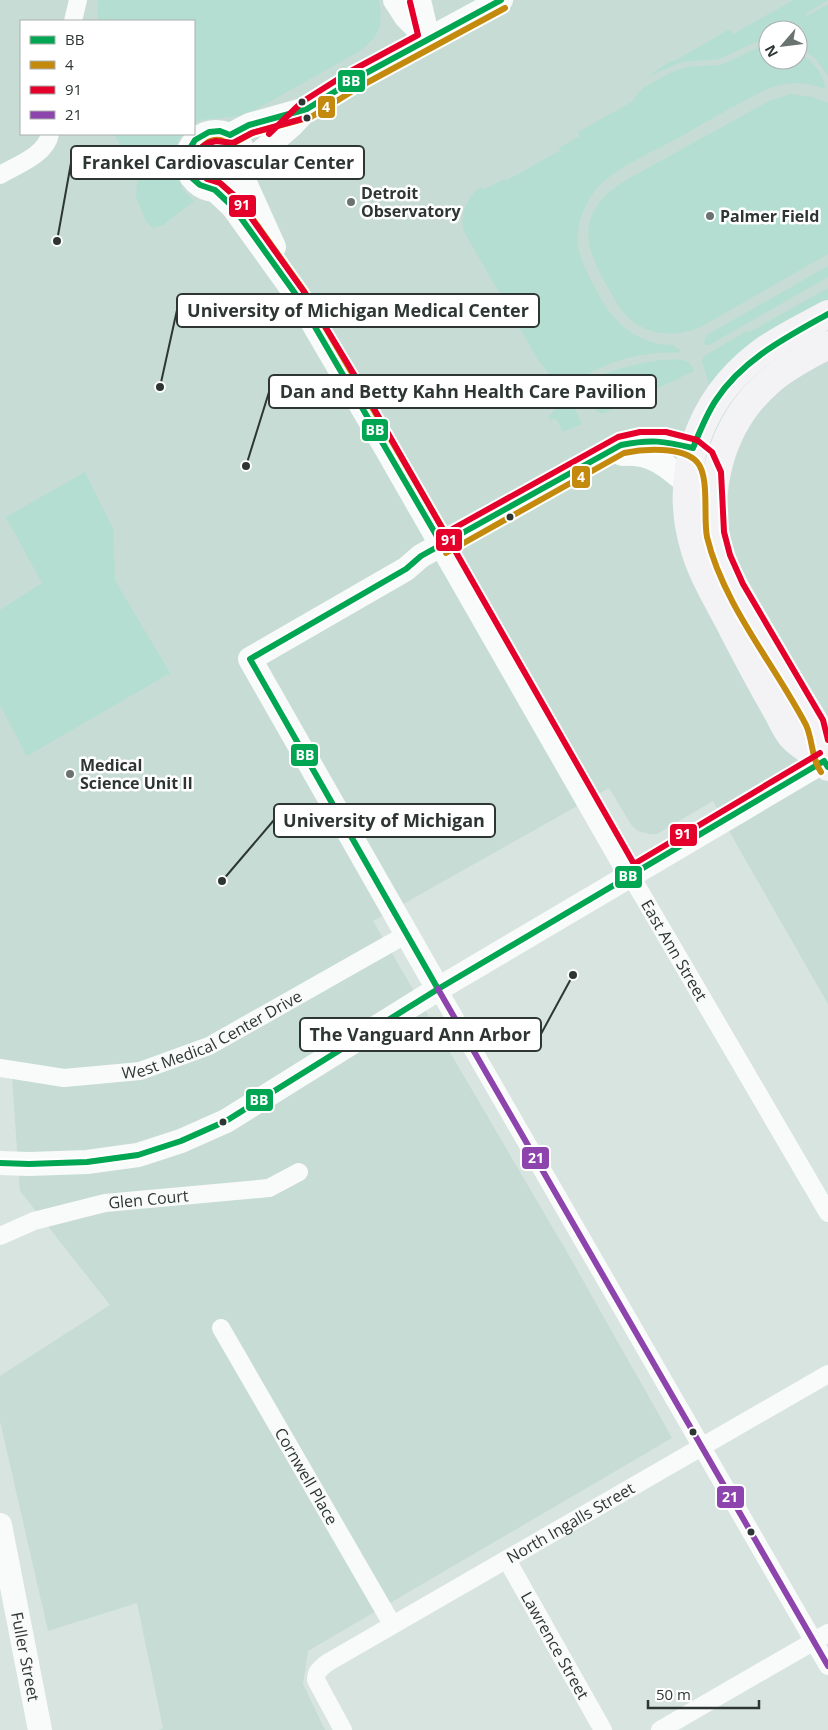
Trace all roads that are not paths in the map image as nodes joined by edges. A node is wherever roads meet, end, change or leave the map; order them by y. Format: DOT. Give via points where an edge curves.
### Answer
graph roads {
  1 [pos="78,0"];
  2 [pos="395,0"];
  3 [pos="419,0"];
  4 [pos="501,0"];
  5 [pos="73,20"];
  6 [pos="428,39"];
  7 [pos="307,109"];
  8 [pos="230,134"];
  9 [pos="50,135"];
  10 [pos="244,171"];
  11 [pos="0,175"];
  12 [pos="215,190"];
  13 [pos="297,296"];
  14 [pos="828,314"];
  15 [pos="828,345"];
  16 [pos="693,448"];
  17 [pos="591,461"];
  18 [pos="686,482"];
  19 [pos="713,488"];
  20 [pos="442,545"];
  21 [pos="826,764"];
  22 [pos="631,876"];
  23 [pos="406,934"];
  24 [pos="438,989"];
  25 [pos="0,1068"];
  26 [pos="0,1163"];
  27 [pos="299,1172"];
  28 [pos="828,1213"];
  29 [pos="0,1236"];
  30 [pos="221,1328"];
  31 [pos="828,1374"];
  32 [pos="702,1448"];
  33 [pos="0,1525"];
  34 [pos="507,1560"];
  35 [pos="392,1624"];
  36 [pos="821,1637"];
  37 [pos="828,1666"];
  38 [pos="40,1730"];
  39 [pos="344,1730"];
  40 [pos="603,1730"];
  41 [pos="660,1730"];
  1 -- 5 [label="street"];
  2 -- 6 [label="street" via="406,17"];
  3 -- 6 [label="street"];
  4 -- 6 [label="street"];
  6 -- 7 [label="street"];
  7 -- 8 [label="street" via="248,125"];
  7 -- 10 [label="street"];
  8 -- 10 [label="street" via="244,148"];
  8 -- 12 [label="street" via="220,131 204,134 187,153 192,178 200,185"];
  9 -- 11 [label="street" via="48,142 33,157"];
  10 -- 12 [label="street" via="235,184"];
  10 -- 13 [label="street, East Ann Street"];
  12 -- 13 [label="street, East Ann Street" via="233,207"];
  13 -- 20 [label="street, East Ann Street"];
  14 -- 16 [label="main road" via="770,347 741,370 713,404"];
  15 -- 19 [label="main road" via="779,373 747,404 721,458"];
  16 -- 17 [label="street" via="666,441 641,442 621,445"];
  16 -- 18 [label="main road"];
  16 -- 19 [label="main road" via="705,457 712,473"];
  17 -- 18 [label="street" via="612,454 644,455 660,461"];
  17 -- 20 [label="street"];
  18 -- 21 [label="main road" via="687,514 694,548 706,577 792,736"];
  19 -- 21 [label="main road" via="715,533 722,558 735,588 815,724"];
  20 -- 22 [label="street, East Ann Street"];
  20 -- 23 [label="street" via="250,659"];
  21 -- 22 [label="street"];
  22 -- 24 [label="street"];
  22 -- 28 [label="street, East Ann Street"];
  23 -- 24 [label="street"];
  23 -- 25 [label="street, West Medical Center Drive" via="209,1046 140,1071 64,1078"];
  24 -- 26 [label="street" via="226,1121 182,1141 138,1155 87,1162"];
  24 -- 32 [label="street"];
  27 -- 29 [label="street, Glen Court" via="269,1188 105,1203 34,1221"];
  30 -- 35 [label="street, Cornwell Place"];
  31 -- 32 [label="street, North Ingalls Street"];
  32 -- 34 [label="street, North Ingalls Street"];
  32 -- 36 [label="street"];
  33 -- 38 [label="street, Fuller Street"];
  34 -- 35 [label="street, North Ingalls Street"];
  34 -- 40 [label="street, Lawrence Street"];
  35 -- 39 [label="street, North Ingalls Street" via="327,1663 316,1674 316,1680"];
  36 -- 37 [label="street"];
  36 -- 41 [label="street"];
}
